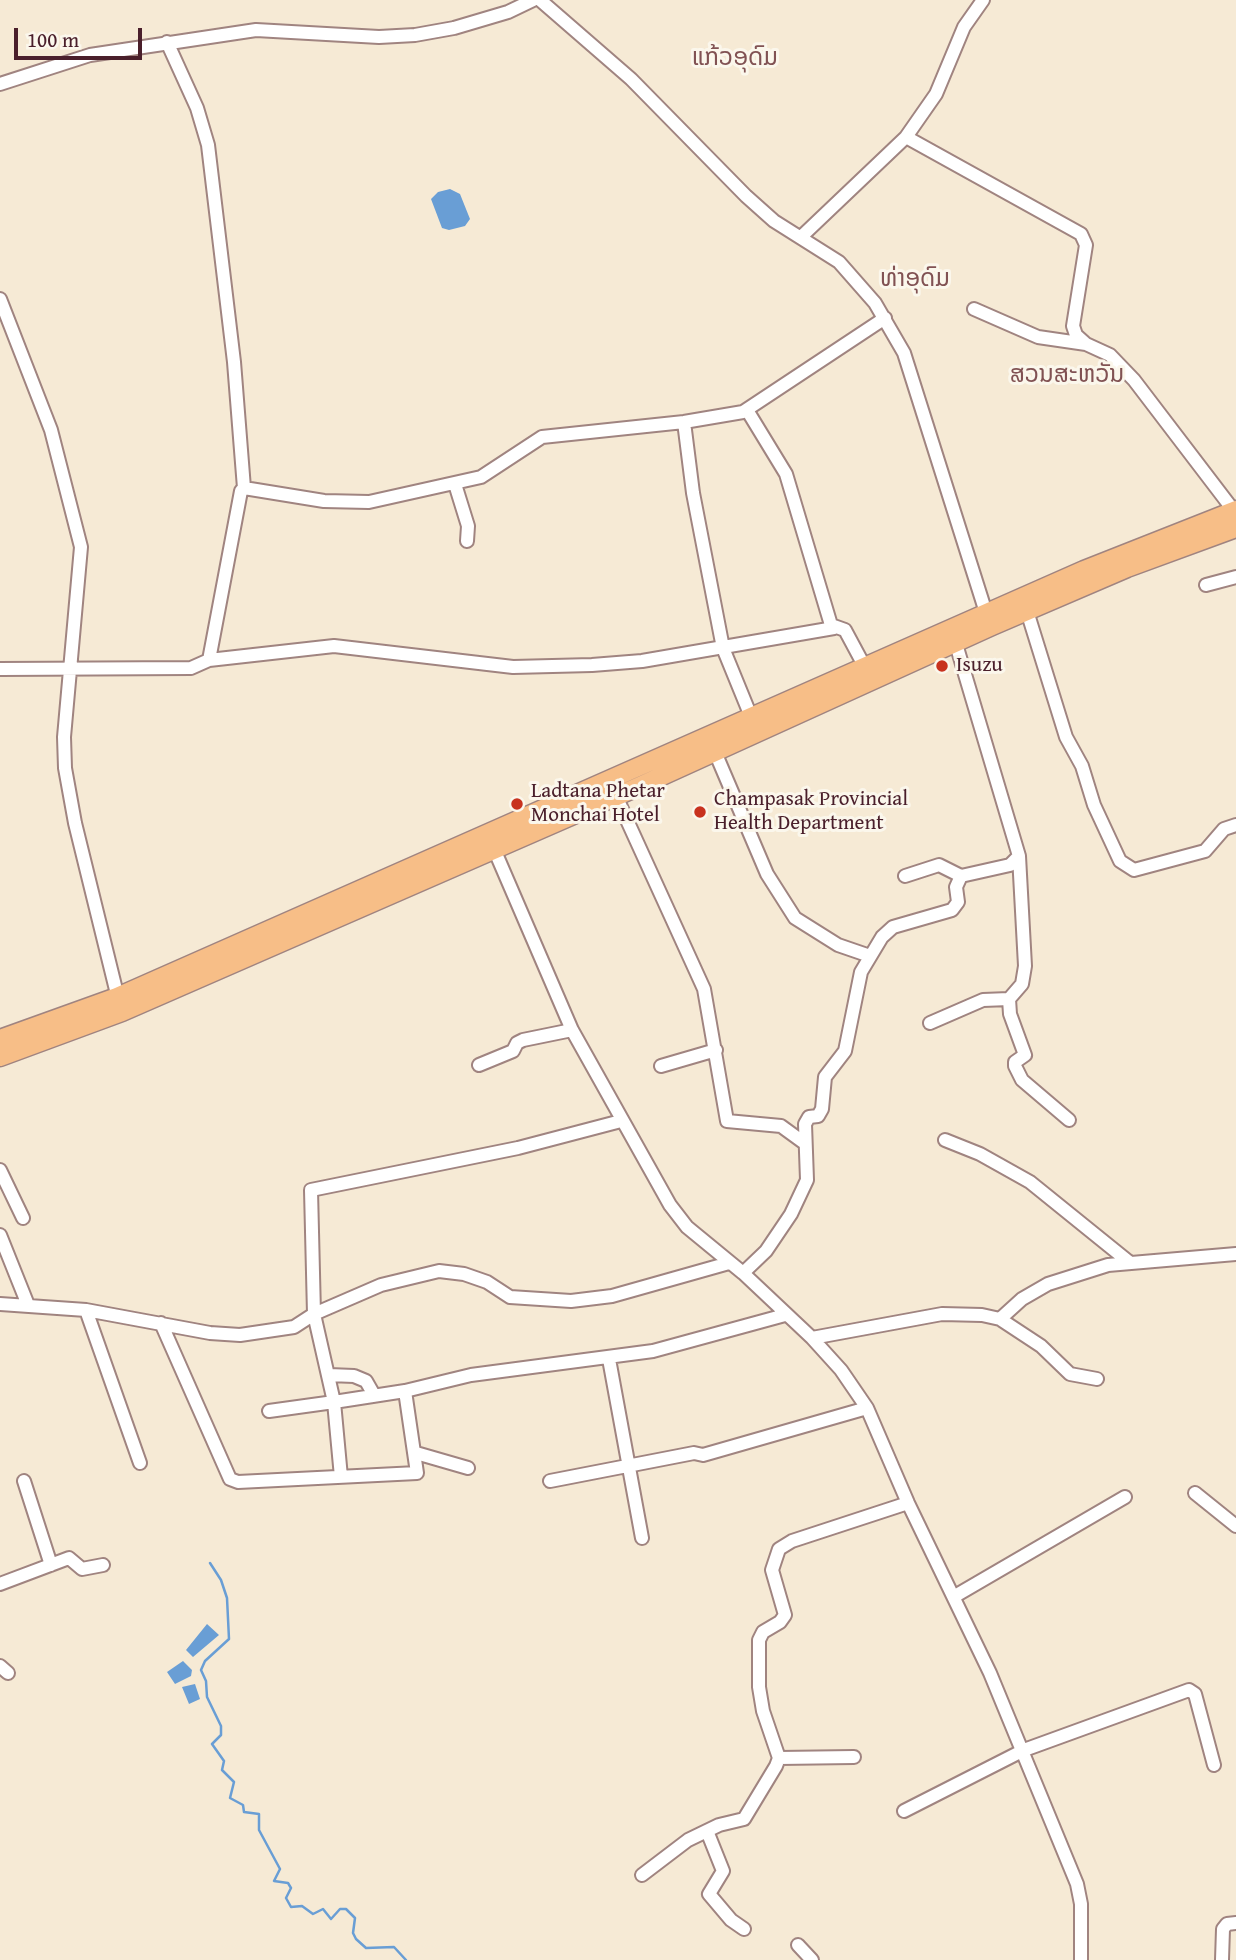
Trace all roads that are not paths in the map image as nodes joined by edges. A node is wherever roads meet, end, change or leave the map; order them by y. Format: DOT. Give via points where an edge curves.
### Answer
graph roads {
  1 [pos="533,0"];
  2 [pos="540,0"];
  3 [pos="983,0"];
  4 [pos="167,42"];
  5 [pos="0,84"];
  6 [pos="906,137"];
  7 [pos="802,236"];
  8 [pos="0,299"];
  9 [pos="974,309"];
  10 [pos="885,318"];
  11 [pos="1086,344"];
  12 [pos="747,410"];
  13 [pos="684,422"];
  14 [pos="455,484"];
  15 [pos="244,488"];
  16 [pos="1235,516"];
  17 [pos="467,541"];
  18 [pos="1236,577"];
  19 [pos="1206,585"];
  20 [pos="1027,611"];
  21 [pos="989,620"];
  22 [pos="834,628"];
  23 [pos="956,644"];
  24 [pos="723,648"];
  25 [pos="209,660"];
  26 [pos="0,669"];
  27 [pos="71,670"];
  28 [pos="868,674"];
  29 [pos="752,719"];
  30 [pos="715,752"];
  31 [pos="616,796"];
  32 [pos="1236,825"];
  33 [pos="491,840"];
  34 [pos="1019,856"];
  35 [pos="905,876"];
  36 [pos="961,876"];
  37 [pos="870,956"];
  38 [pos="1009,999"];
  39 [pos="119,1004"];
  40 [pos="930,1023"];
  41 [pos="572,1030"];
  42 [pos="0,1039"];
  43 [pos="716,1050"];
  44 [pos="0,1057"];
  45 [pos="479,1065"];
  46 [pos="661,1066"];
  47 [pos="1069,1120"];
  48 [pos="621,1121"];
  49 [pos="945,1140"];
  50 [pos="803,1142"];
  51 [pos="0,1170"];
  52 [pos="23,1218"];
  53 [pos="0,1235"];
  54 [pos="1236,1254"];
  55 [pos="1129,1262"];
  56 [pos="729,1263"];
  57 [pos="743,1273"];
  58 [pos="0,1304"];
  59 [pos="28,1306"];
  60 [pos="86,1310"];
  61 [pos="314,1314"];
  62 [pos="785,1315"];
  63 [pos="1000,1320"];
  64 [pos="161,1323"];
  65 [pos="812,1338"];
  66 [pos="609,1359"];
  67 [pos="329,1375"];
  68 [pos="1097,1379"];
  69 [pos="405,1391"];
  70 [pos="374,1395"];
  71 [pos="334,1402"];
  72 [pos="867,1408"];
  73 [pos="269,1411"];
  74 [pos="416,1453"];
  75 [pos="140,1463"];
  76 [pos="627,1464"];
  77 [pos="468,1468"];
  78 [pos="341,1477"];
  79 [pos="24,1481"];
  80 [pos="550,1481"];
  81 [pos="1195,1493"];
  82 [pos="1125,1497"];
  83 [pos="908,1503"];
  84 [pos="1236,1526"];
  85 [pos="642,1538"];
  86 [pos="51,1564"];
  87 [pos="103,1565"];
  88 [pos="0,1584"];
  89 [pos="955,1596"];
  90 [pos="1024,1750"];
  91 [pos="854,1757"];
  92 [pos="779,1758"];
  93 [pos="1214,1765"];
  94 [pos="904,1811"];
  95 [pos="707,1831"];
  96 [pos="642,1875"];
  97 [pos="1236,1923"];
  98 [pos="744,1929"];
  99 [pos="797,1945"];
  100 [pos="812,1960"];
  101 [pos="1081,1960"];
  102 [pos="1222,1960"];
  1 -- 4 [label="street" via="508,12 415,35 256,30"];
  2 -- 7 [label="street" via="631,79 774,221"];
  3 -- 6 [label="street" via="964,27 936,94"];
  4 -- 5 [label="street" via="90,55"];
  4 -- 15 [label="street" via="208,145 235,368"];
  6 -- 7 [label="street"];
  6 -- 11 [label="street" via="1081,234 1086,245 1073,326"];
  7 -- 10 [label="street" via="839,262"];
  8 -- 27 [label="street" via="51,430 80,547"];
  9 -- 11 [label="street" via="1038,337"];
  10 -- 12 [label="street"];
  10 -- 21 [label="street" via="909,366"];
  11 -- 16 [label="street" via="1110,355 1134,380"];
  12 -- 13 [label="street"];
  12 -- 22 [label="street" via="786,474"];
  13 -- 14 [label="street" via="542,437 481,477"];
  13 -- 24 [label="street"];
  14 -- 15 [label="street" via="350,503"];
  14 -- 17 [label="street" via="468,526"];
  15 -- 25 [label="street"];
  16 -- 20 [label="highway"];
  16 -- 21 [label="highway" via="1084,570"];
  18 -- 19 [label="street"];
  20 -- 21 [label="highway"];
  20 -- 32 [label="street" via="1066,737 1121,861 1134,870 1205,852 1224,829"];
  21 -- 23 [label="highway"];
  21 -- 28 [label="highway"];
  22 -- 24 [label="street"];
  22 -- 28 [label="street" via="845,630"];
  23 -- 28 [label="highway"];
  23 -- 34 [label="street"];
  24 -- 25 [label="street" via="642,661 560,667 491,665 334,646"];
  24 -- 29 [label="street"];
  25 -- 27 [label="street" via="191,668"];
  26 -- 27 [label="street"];
  27 -- 39 [label="street" via="65,768"];
  28 -- 29 [label="highway"];
  28 -- 30 [label="highway"];
  29 -- 33 [label="highway"];
  30 -- 31 [label="highway"];
  30 -- 37 [label="street" via="767,874 795,918 838,945"];
  31 -- 33 [label="highway"];
  31 -- 43 [label="street" via="704,989"];
  33 -- 39 [label="highway"];
  33 -- 41 [label="street"];
  34 -- 36 [label="street" via="1010,865"];
  34 -- 38 [label="street" via="1025,966 1022,984"];
  35 -- 36 [label="street" via="939,865"];
  36 -- 37 [label="street" via="956,887 958,902 952,910 894,928"];
  37 -- 50 [label="street" via="861,972 845,1051 825,1077 822,1109 805,1124"];
  38 -- 40 [label="street" via="983,1000"];
  38 -- 47 [label="street" via="1025,1055 1015,1062 1021,1080"];
  39 -- 42 [label="highway"];
  39 -- 44 [label="highway"];
  41 -- 45 [label="street" via="523,1040 513,1051"];
  41 -- 48 [label="street"];
  43 -- 46 [label="street"];
  43 -- 50 [label="street" via="727,1121 780,1126"];
  48 -- 56 [label="street" via="670,1205 687,1227"];
  48 -- 61 [label="street" via="311,1190"];
  49 -- 55 [label="street" via="1030,1182"];
  50 -- 57 [label="street" via="807,1180 766,1251"];
  51 -- 52 [label="street"];
  53 -- 59 [label="street"];
  54 -- 55 [label="street"];
  55 -- 63 [label="street" via="1048,1284 1022,1299"];
  56 -- 57 [label="street"];
  56 -- 61 [label="street" via="612,1296 571,1301 510,1297 464,1273 439,1271 381,1285"];
  57 -- 62 [label="street"];
  58 -- 59 [label="street"];
  59 -- 60 [label="street"];
  60 -- 64 [label="street"];
  60 -- 75 [label="street"];
  61 -- 64 [label="street" via="294,1327 240,1335"];
  61 -- 67 [label="street"];
  62 -- 65 [label="street"];
  62 -- 66 [label="street"];
  63 -- 65 [label="street" via="942,1314"];
  63 -- 68 [label="street" via="1041,1346 1070,1374"];
  64 -- 78 [label="street" via="233,1482"];
  65 -- 72 [label="street"];
  66 -- 69 [label="street" via="471,1375"];
  66 -- 76 [label="street"];
  67 -- 70 [label="street" via="355,1376 366,1381"];
  67 -- 71 [label="street"];
  69 -- 70 [label="street"];
  69 -- 74 [label="street"];
  70 -- 71 [label="street"];
  71 -- 73 [label="street"];
  71 -- 78 [label="street"];
  72 -- 76 [label="street" via="703,1455 694,1452"];
  72 -- 83 [label="street"];
  74 -- 77 [label="street"];
  74 -- 78 [label="street" via="417,1473"];
  76 -- 80 [label="street"];
  76 -- 85 [label="street"];
  79 -- 86 [label="street"];
  81 -- 84 [label="street"];
  82 -- 89 [label="street"];
  83 -- 89 [label="street"];
  83 -- 92 [label="street" via="792,1541 773,1559 774,1583 785,1615 759,1640 759,1687"];
  86 -- 87 [label="street" via="69,1558 82,1569"];
  86 -- 88 [label="street"];
  89 -- 90 [label="street"];
  90 -- 93 [label="street" via="1189,1690 1195,1694"];
  90 -- 94 [label="street"];
  90 -- 101 [label="street" via="1077,1884 1082,1904"];
  91 -- 92 [label="street"];
  92 -- 95 [label="street" via="744,1819"];
  95 -- 96 [label="street" via="663,1856"];
  95 -- 98 [label="street" via="723,1871 709,1894"];
  97 -- 102 [label="street" via="1223,1929"];
  99 -- 100 [label="street"];
}
